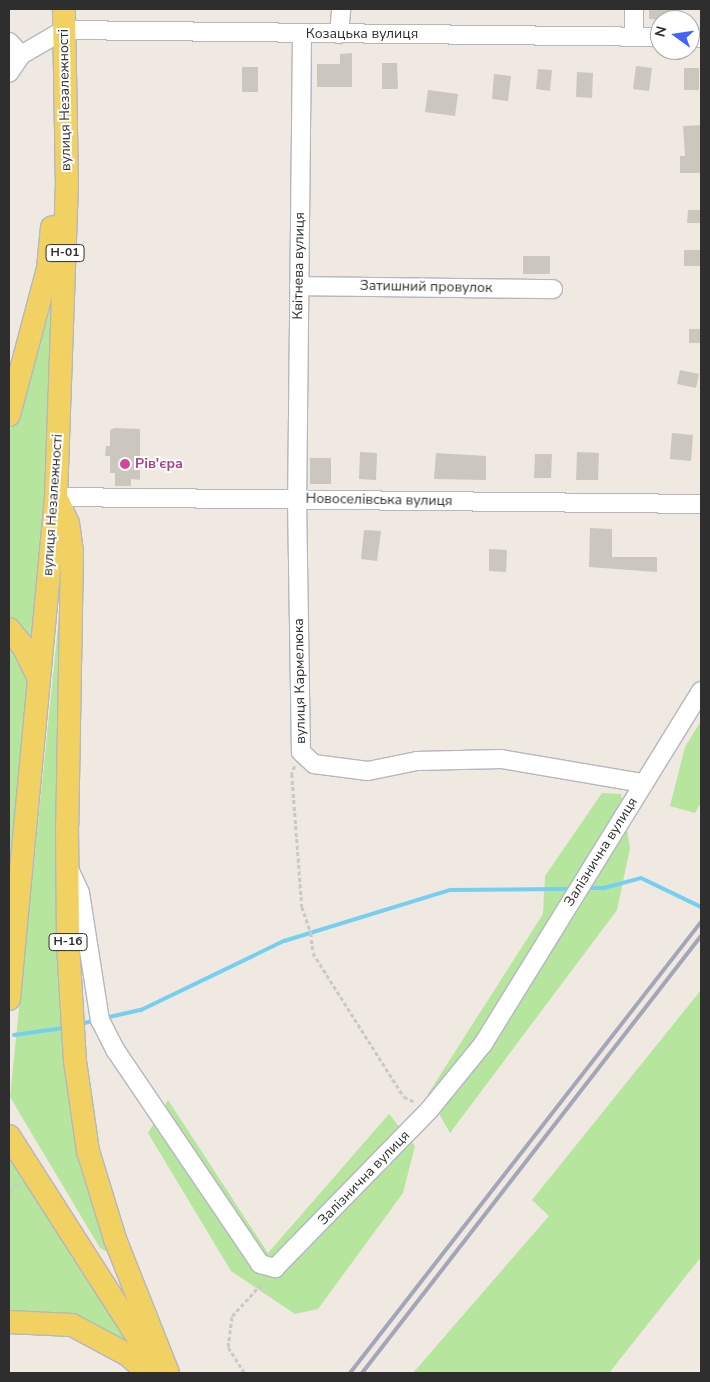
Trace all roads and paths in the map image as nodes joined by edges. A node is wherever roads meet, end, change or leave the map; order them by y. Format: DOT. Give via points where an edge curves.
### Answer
graph roads {
  1 [pos="341,9"];
  2 [pos="634,9"];
  3 [pos="64,20"];
  4 [pos="302,34"];
  5 [pos="339,34"];
  6 [pos="634,36"];
  7 [pos="650,37"];
  8 [pos="9,42"];
  9 [pos="21,55"];
  10 [pos="9,73"];
  11 [pos="66,109"];
  12 [pos="299,286"];
  13 [pos="553,288"];
  14 [pos="9,416"];
  15 [pos="56,497"];
  16 [pos="297,499"];
  17 [pos="701,504"];
  18 [pos="9,629"];
  19 [pos="39,677"];
  20 [pos="701,691"];
  21 [pos="300,752"];
  22 [pos="643,783"];
  23 [pos="67,864"];
  24 [pos="9,999"];
  25 [pos="430,1109"];
  26 [pos="9,1136"];
  27 [pos="276,1268"];
  28 [pos="9,1322"];
  29 [pos="148,1373"];
  30 [pos="161,1373"];
  31 [pos="168,1373"];
  32 [pos="244,1373"];
  1 -- 5 [label="street"];
  2 -- 6 [label="street"];
  3 -- 4 [label="street, Козацька вулиця"];
  3 -- 9 [label="street"];
  3 -- 11 [label="main road, вулиця Незалежності / Н-01"];
  4 -- 5 [label="street, Козацька вулиця"];
  4 -- 12 [label="street, Квітнева вулиця"];
  5 -- 6 [label="street, Козацька вулиця"];
  6 -- 7 [label="street, Козацька вулиця"];
  8 -- 9 [label="street"];
  9 -- 10 [label="street"];
  11 -- 14 [label="main road" via="48,268"];
  11 -- 15 [label="main road, вулиця Незалежності / Н-01" via="67,187"];
  12 -- 13 [label="street, Затишний провулок"];
  12 -- 16 [label="street, Квітнева вулиця"];
  15 -- 16 [label="street, Новоселівська вулиця"];
  15 -- 19 [label="main road, вулиця Незалежності / Н-01"];
  15 -- 23 [label="main road, Н-16" via="68,523 72,552"];
  16 -- 17 [label="street, Новоселівська вулиця"];
  16 -- 21 [label="street, вулиця Кармелюка"];
  18 -- 19 [label="main road" via="23,646"];
  19 -- 24 [label="main road, вулиця Незалежності / Н-01"];
  20 -- 22 [label="street, Залізнична вулиця"];
  21 -- 22 [label="street, вулиця Кармелюка" via="314,764 368,771 417,761 501,759"];
  21 -- 25 [label="path" via="292,774 302,907 311,933 313,952 404,1096"];
  22 -- 25 [label="street, Залізнична вулиця" via="483,1044"];
  23 -- 27 [label="street" via="80,893 100,1020 116,1051 260,1264"];
  23 -- 31 [label="main road, Н-16" via="70,1003 88,1151 115,1239"];
  25 -- 27 [label="street, Залізнична вулиця"];
  26 -- 30 [label="main road"];
  27 -- 32 [label="path" via="232,1316 228,1347"];
  28 -- 29 [label="main road" via="72,1324 128,1355"];
}
